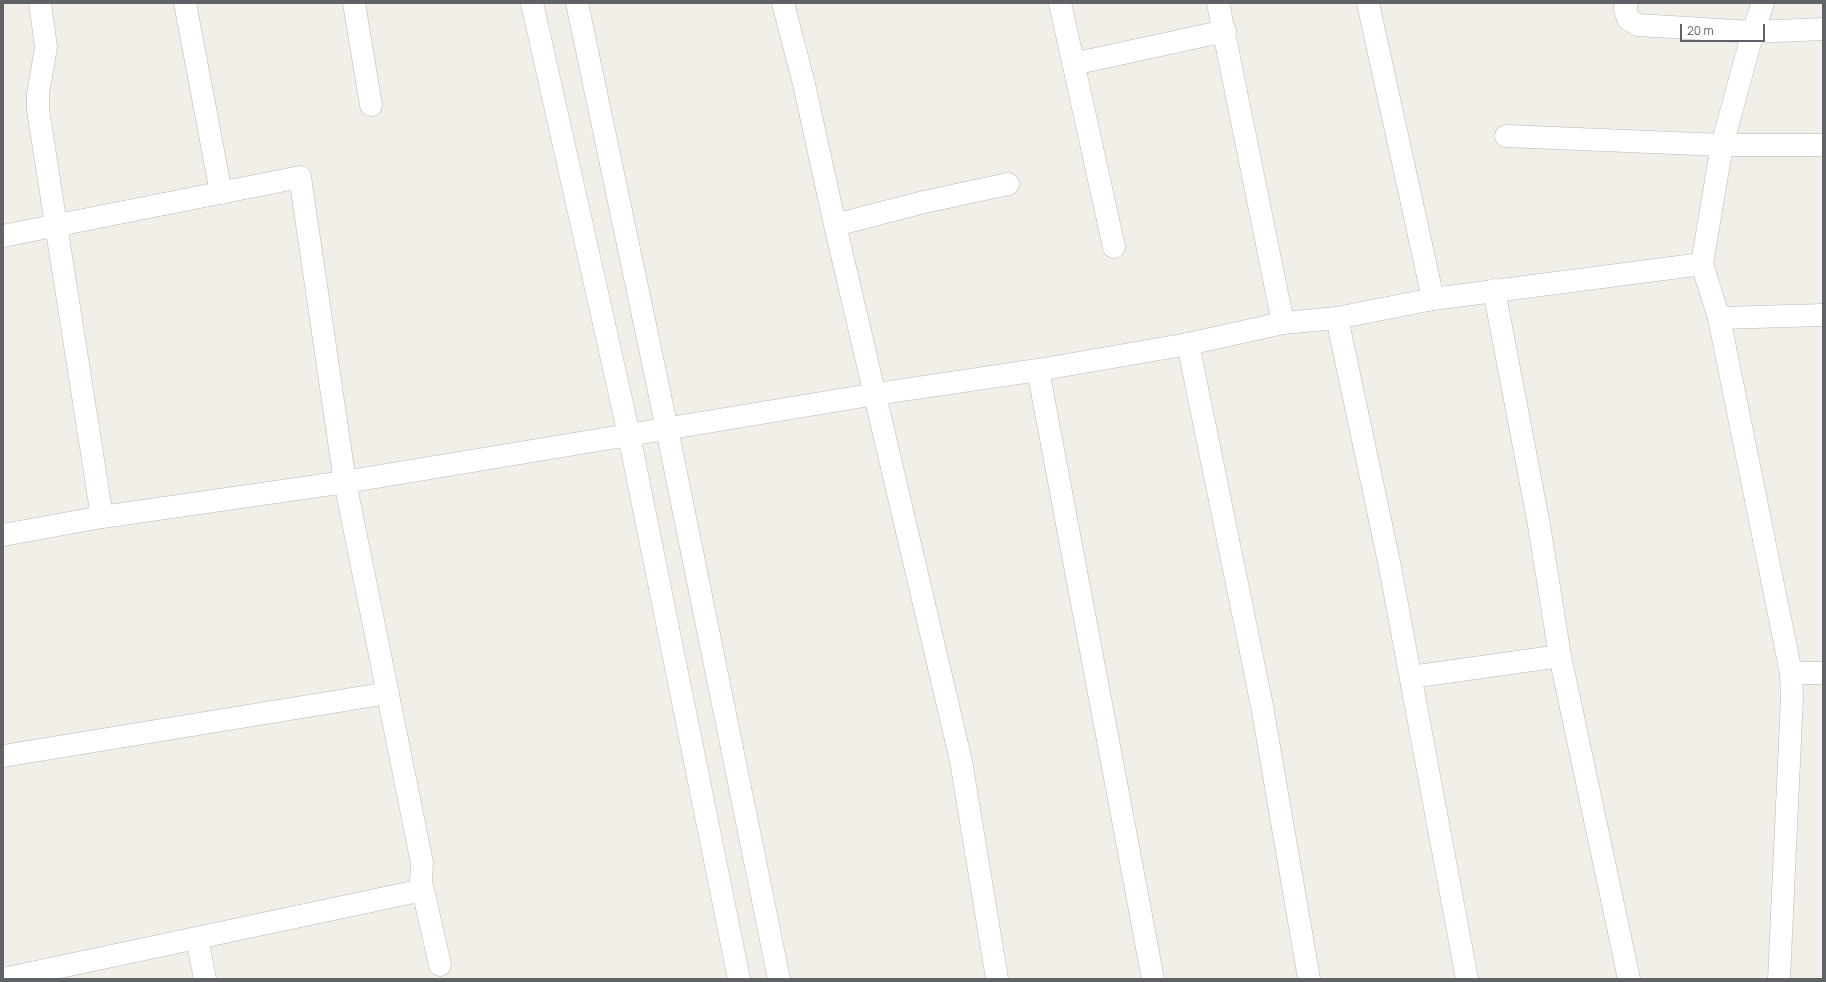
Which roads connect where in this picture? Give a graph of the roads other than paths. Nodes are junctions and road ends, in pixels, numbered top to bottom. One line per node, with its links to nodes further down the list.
1 (40, 3): 23 (street)
2 (185, 3): 21 (street)
3 (354, 3): 16 (street)
4 (532, 3): 37 (street)
5 (577, 3): 36 (street)
6 (783, 3): 22 (street)
7 (1060, 3): 15 (street)
8 (1218, 3): 13 (street)
9 (1368, 3): 28 (street)
10 (1627, 3): 14 (street)
11 (1763, 3): 14 (street)
12 (1823, 29): 14 (street)
13 (1225, 31): 15 (street); 32 (street)
14 (1753, 32): 18 (street)
15 (1073, 64): 25 (street)
16 (372, 105)
17 (1506, 136): 18 (street)
18 (1722, 145): 19 (street); 26 (street)
19 (1823, 145)
20 (1008, 184): 22 (street)
21 (221, 193): 23 (street); 38 (street)
22 (835, 225): 35 (street)
23 (57, 226): 24 (street); 39 (street)
24 (3, 236)
25 (1114, 247)
26 (1702, 264): 27 (street); 31 (street)
27 (1494, 290): 28 (street); 41 (street)
28 (1433, 298): 30 (street)
29 (1823, 315): 31 (street)
30 (1337, 318): 32 (street); 44 (street)
31 (1720, 318): 42 (street)
32 (1283, 323): 33 (street)
33 (1188, 344): 34 (street); 56 (street)
34 (1038, 370): 35 (street); 55 (street)
35 (876, 394): 36 (street); 54 (street)
36 (667, 429): 37 (street); 53 (street)
37 (629, 435): 38 (street); 52 (street)
38 (345, 482): 39 (street); 45 (street)
39 (102, 517): 40 (street)
40 (3, 535)
41 (1560, 656): 44 (street); 58 (street)
42 (1792, 673): 43 (street); 59 (street)
43 (1823, 673)
44 (1411, 677): 57 (street)
45 (388, 693): 46 (street); 47 (street)
46 (3, 756)
47 (423, 890): 48 (street); 49 (street)
48 (198, 939): 50 (street); 51 (street)
49 (440, 965)
50 (3, 979)
51 (205, 979)
52 (739, 979)
53 (779, 979)
54 (998, 979)
55 (1153, 979)
56 (1309, 979)
57 (1467, 979)
58 (1629, 979)
59 (1780, 979)

